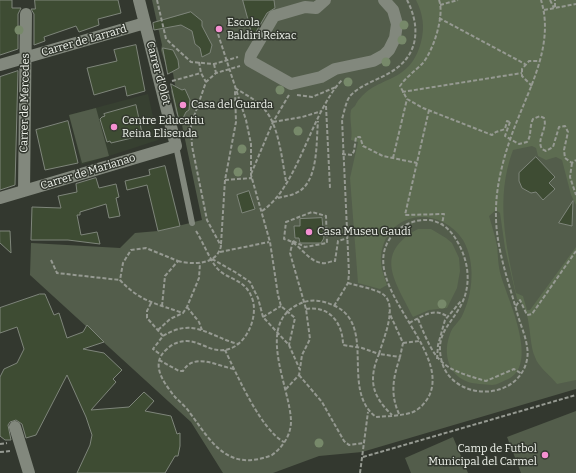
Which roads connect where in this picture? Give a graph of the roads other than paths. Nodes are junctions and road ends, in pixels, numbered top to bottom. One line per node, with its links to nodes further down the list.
1 (139, 0): 5 (street, Carrer d'Olot)
2 (325, 0): 3 (street)
3 (384, 0)
4 (26, 14): 6 (street, Carrer de Mercedes)
5 (145, 23): 6 (street, Carrer de Larrard); 8 (street, Carrer d'Olot)
6 (26, 57): 7 (street, Carrer de Larrard); 9 (street, Carrer de Mercedes)
7 (0, 65)
8 (176, 146): 9 (street, Carrer de Marianao); 11 (lane)
9 (24, 191): 10 (street, Carrer de Marianao)
10 (0, 198)
11 (192, 223)
12 (15, 427): 13 (street)
13 (29, 473)

